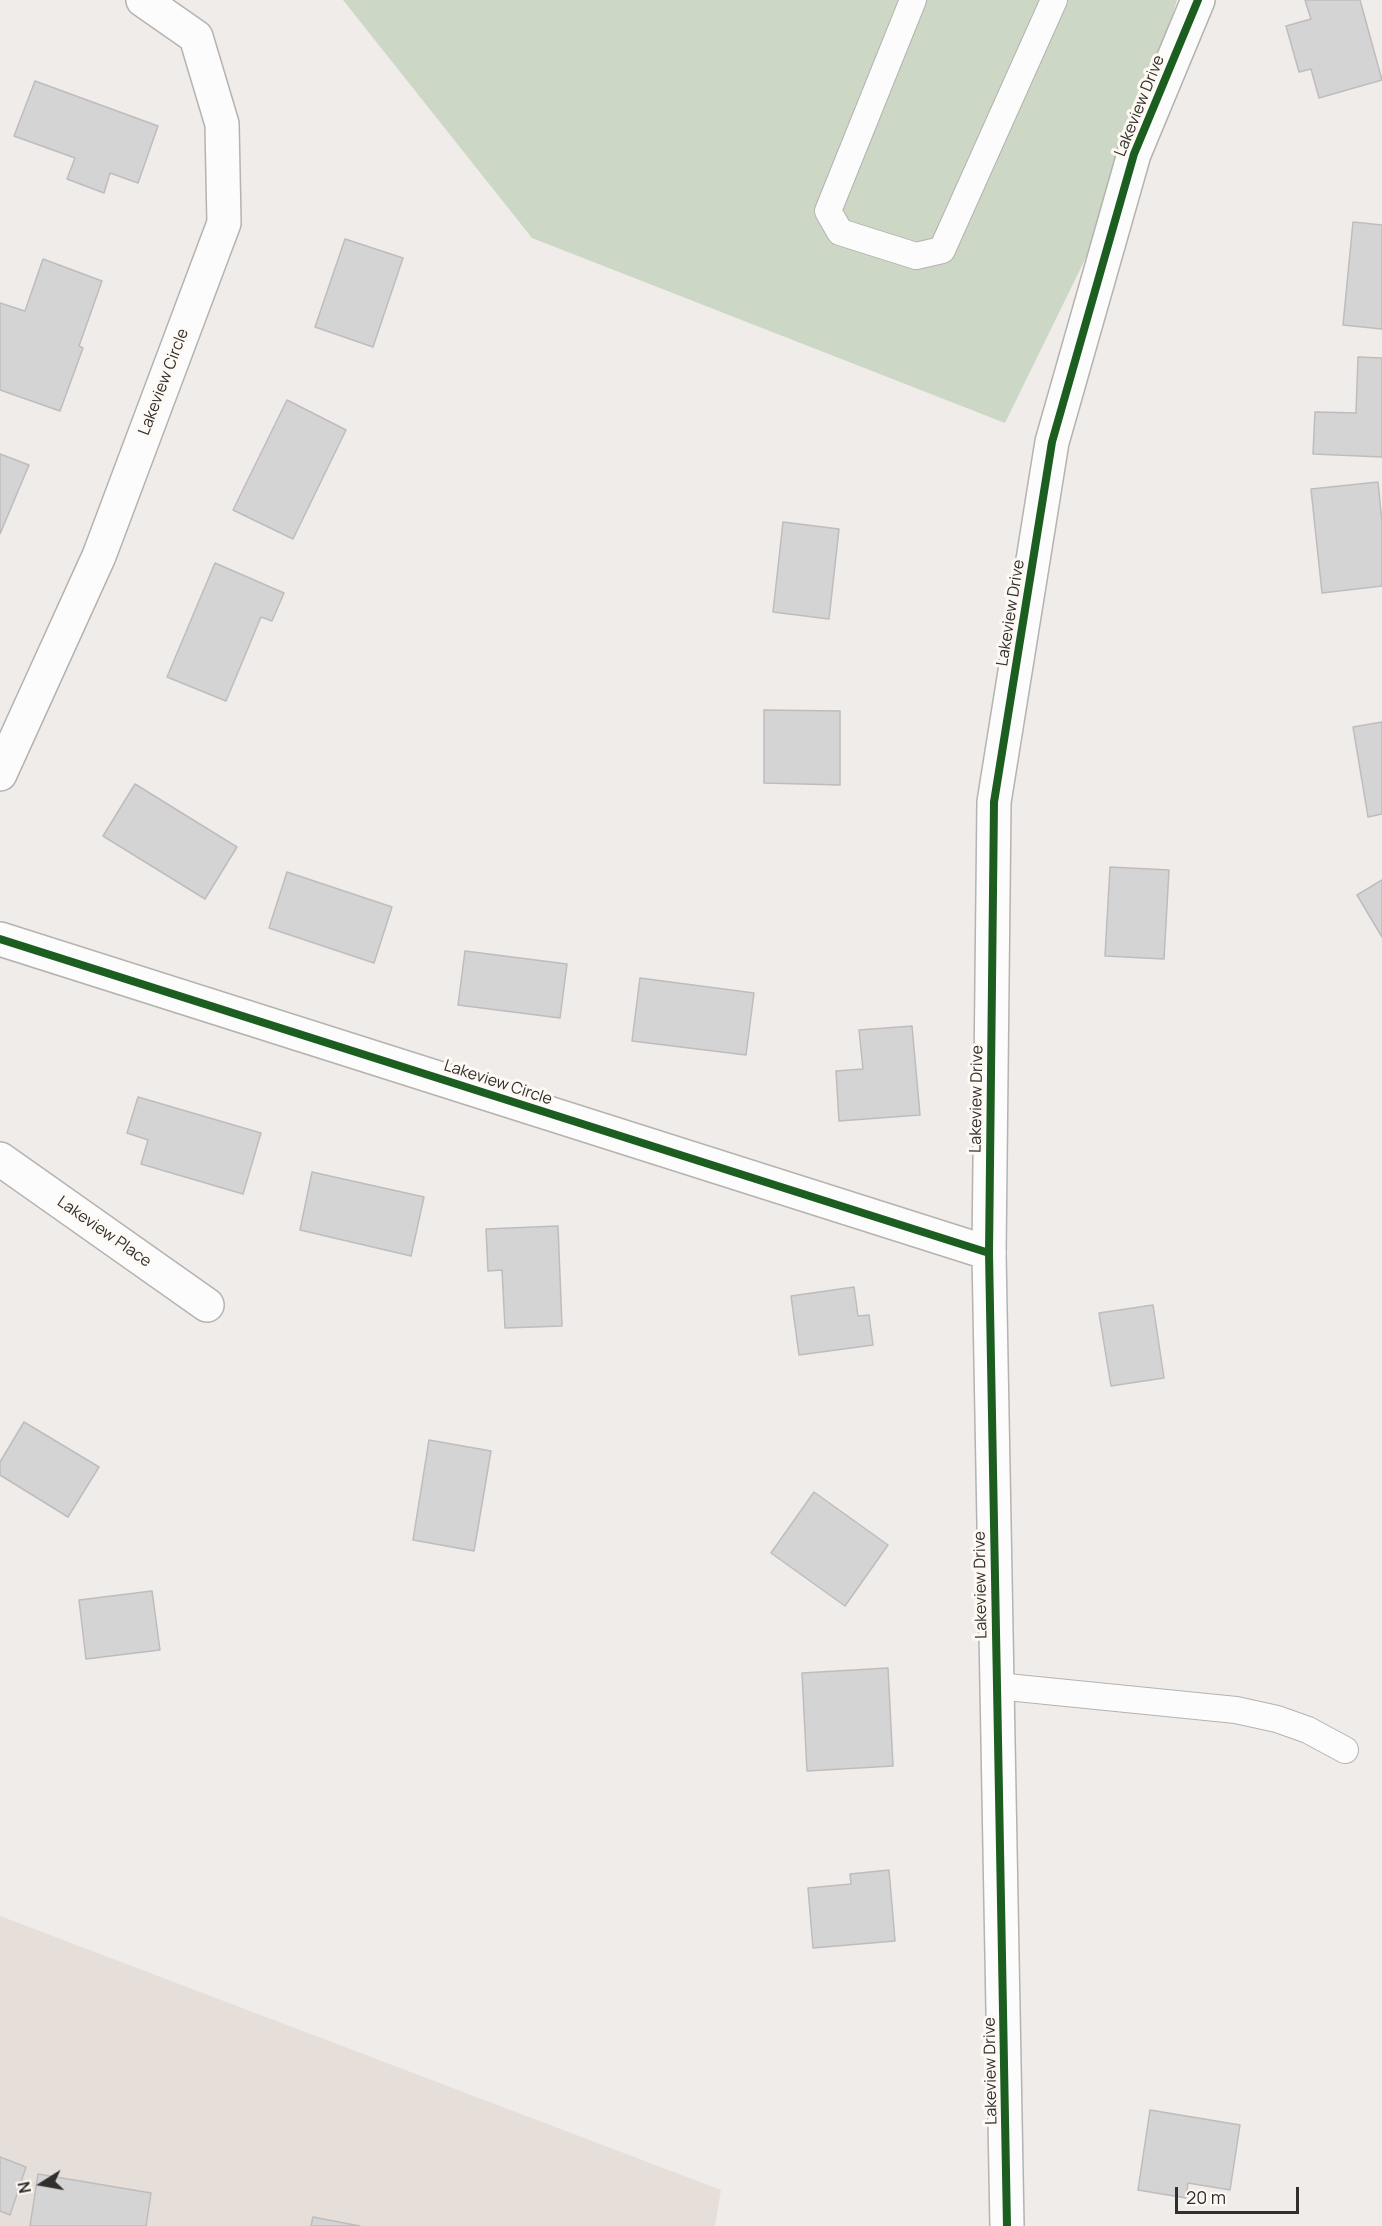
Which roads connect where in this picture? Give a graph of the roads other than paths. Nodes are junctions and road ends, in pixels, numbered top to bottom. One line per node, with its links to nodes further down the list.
1 (143, 0): 5 (street, Lakeview Circle)
2 (913, 0): 3 (lane)
3 (1054, 0)
4 (1198, 0): 8 (street, Lakeview Drive)
5 (0, 774)
6 (0, 939): 8 (street, Lakeview Circle)
7 (0, 1159): 9 (street, Lakeview Place)
8 (988, 1253): 10 (street, Lakeview Drive)
9 (207, 1305)
10 (997, 1686): 11 (lane); 12 (street, Lakeview Drive)
11 (1345, 1750)
12 (1008, 2226)

